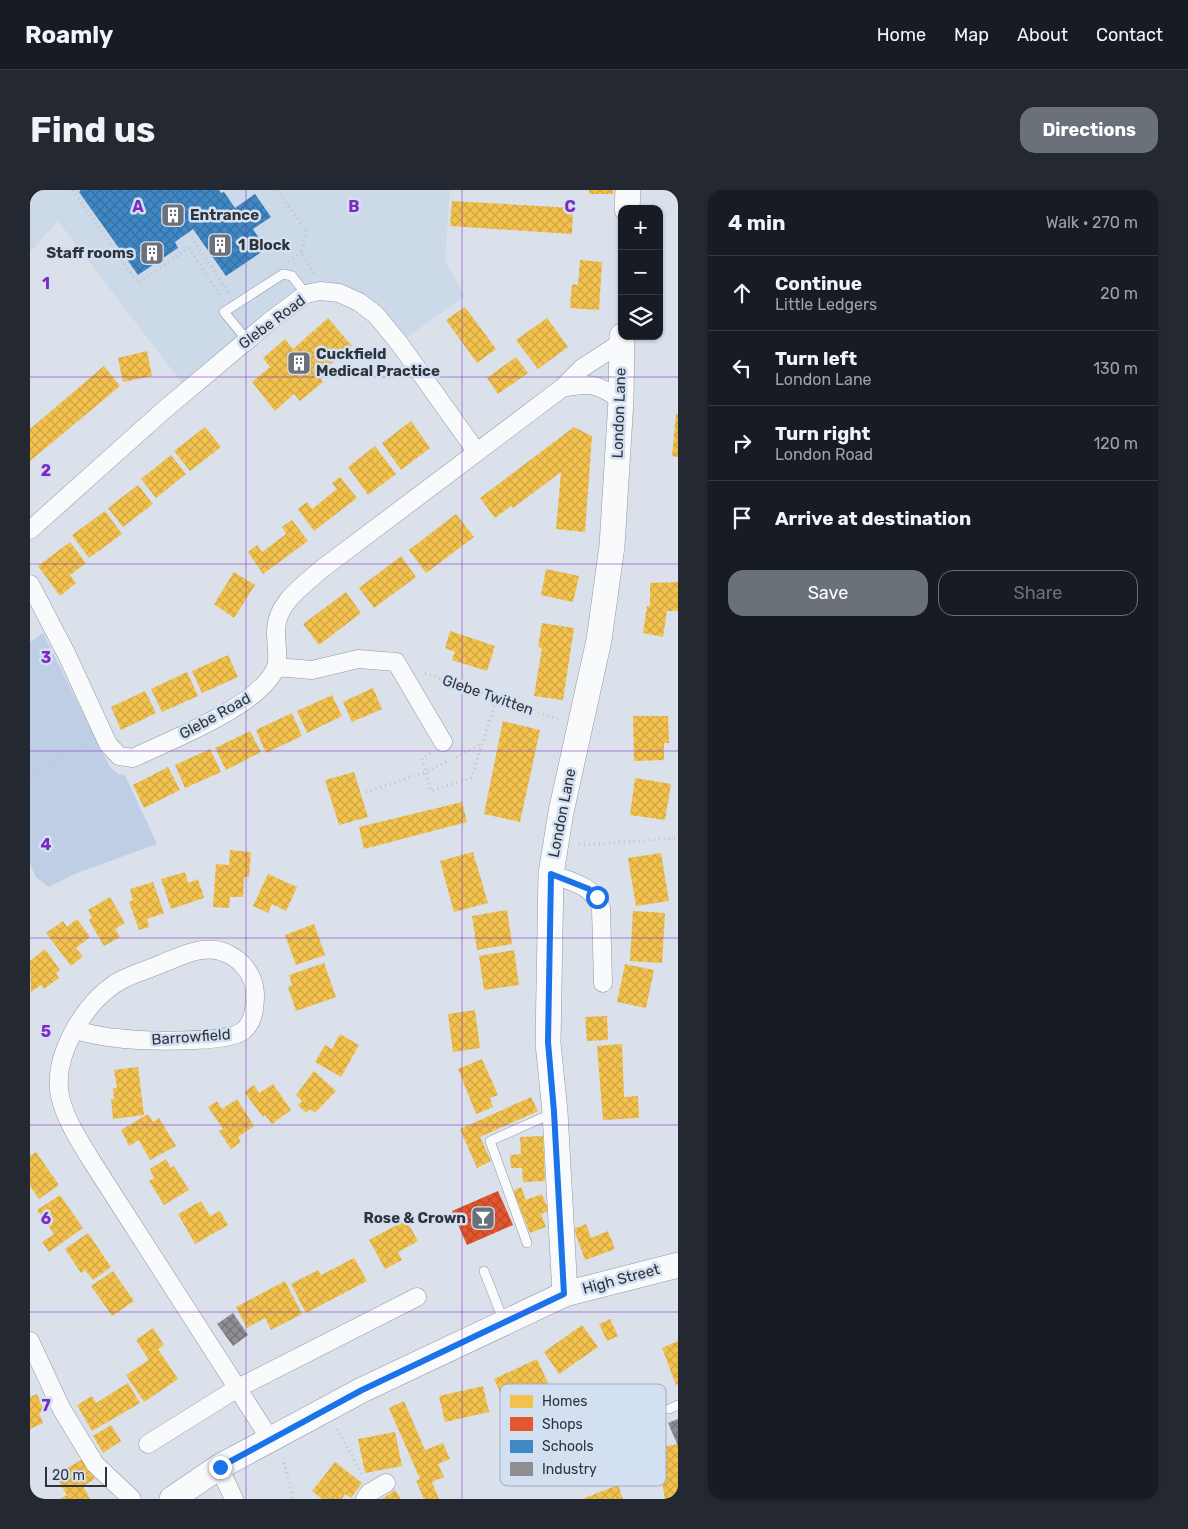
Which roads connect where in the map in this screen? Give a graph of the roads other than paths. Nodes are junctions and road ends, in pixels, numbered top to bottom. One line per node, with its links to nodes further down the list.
1 (628, 190): 2 (main road)
2 (627, 205)
3 (306, 294): 4 (street, Glebe Road); 4 (lane); 9 (street, Glebe Road)
4 (247, 340): 10 (street, Glebe Road)
5 (621, 340): 7 (street)
6 (622, 340): 8 (main road, London Lane)
7 (562, 388): 8 (street); 9 (street)
8 (621, 400): 14 (main road, London Lane)
9 (476, 451): 12 (street)
10 (30, 530)
11 (30, 584): 12 (street, Glebe Road)
12 (276, 667): 13 (street)
13 (443, 742)
14 (551, 874): 15 (street); 17 (main road, London Lane)
15 (602, 983)
16 (75, 1030): 16 (street, Barrowfield); 25 (street, Barrowfield)
17 (554, 1112): 18 (lane); 21 (main road, London Lane)
18 (527, 1243)
19 (678, 1265): 21 (main road, High Street)
20 (484, 1271): 23 (lane)
21 (564, 1294): 23 (main road, High Street)
22 (417, 1297): 25 (street)
23 (504, 1322): 26 (main road, High Street)
24 (30, 1341): 29 (street)
25 (236, 1389): 26 (street, Barrowfield); 27 (street)
26 (270, 1439): 28 (main road, High Street)
27 (148, 1444)
28 (220, 1467): 30 (main road, High Street); 31 (street)
29 (132, 1499)
30 (172, 1499)
31 (234, 1499)

